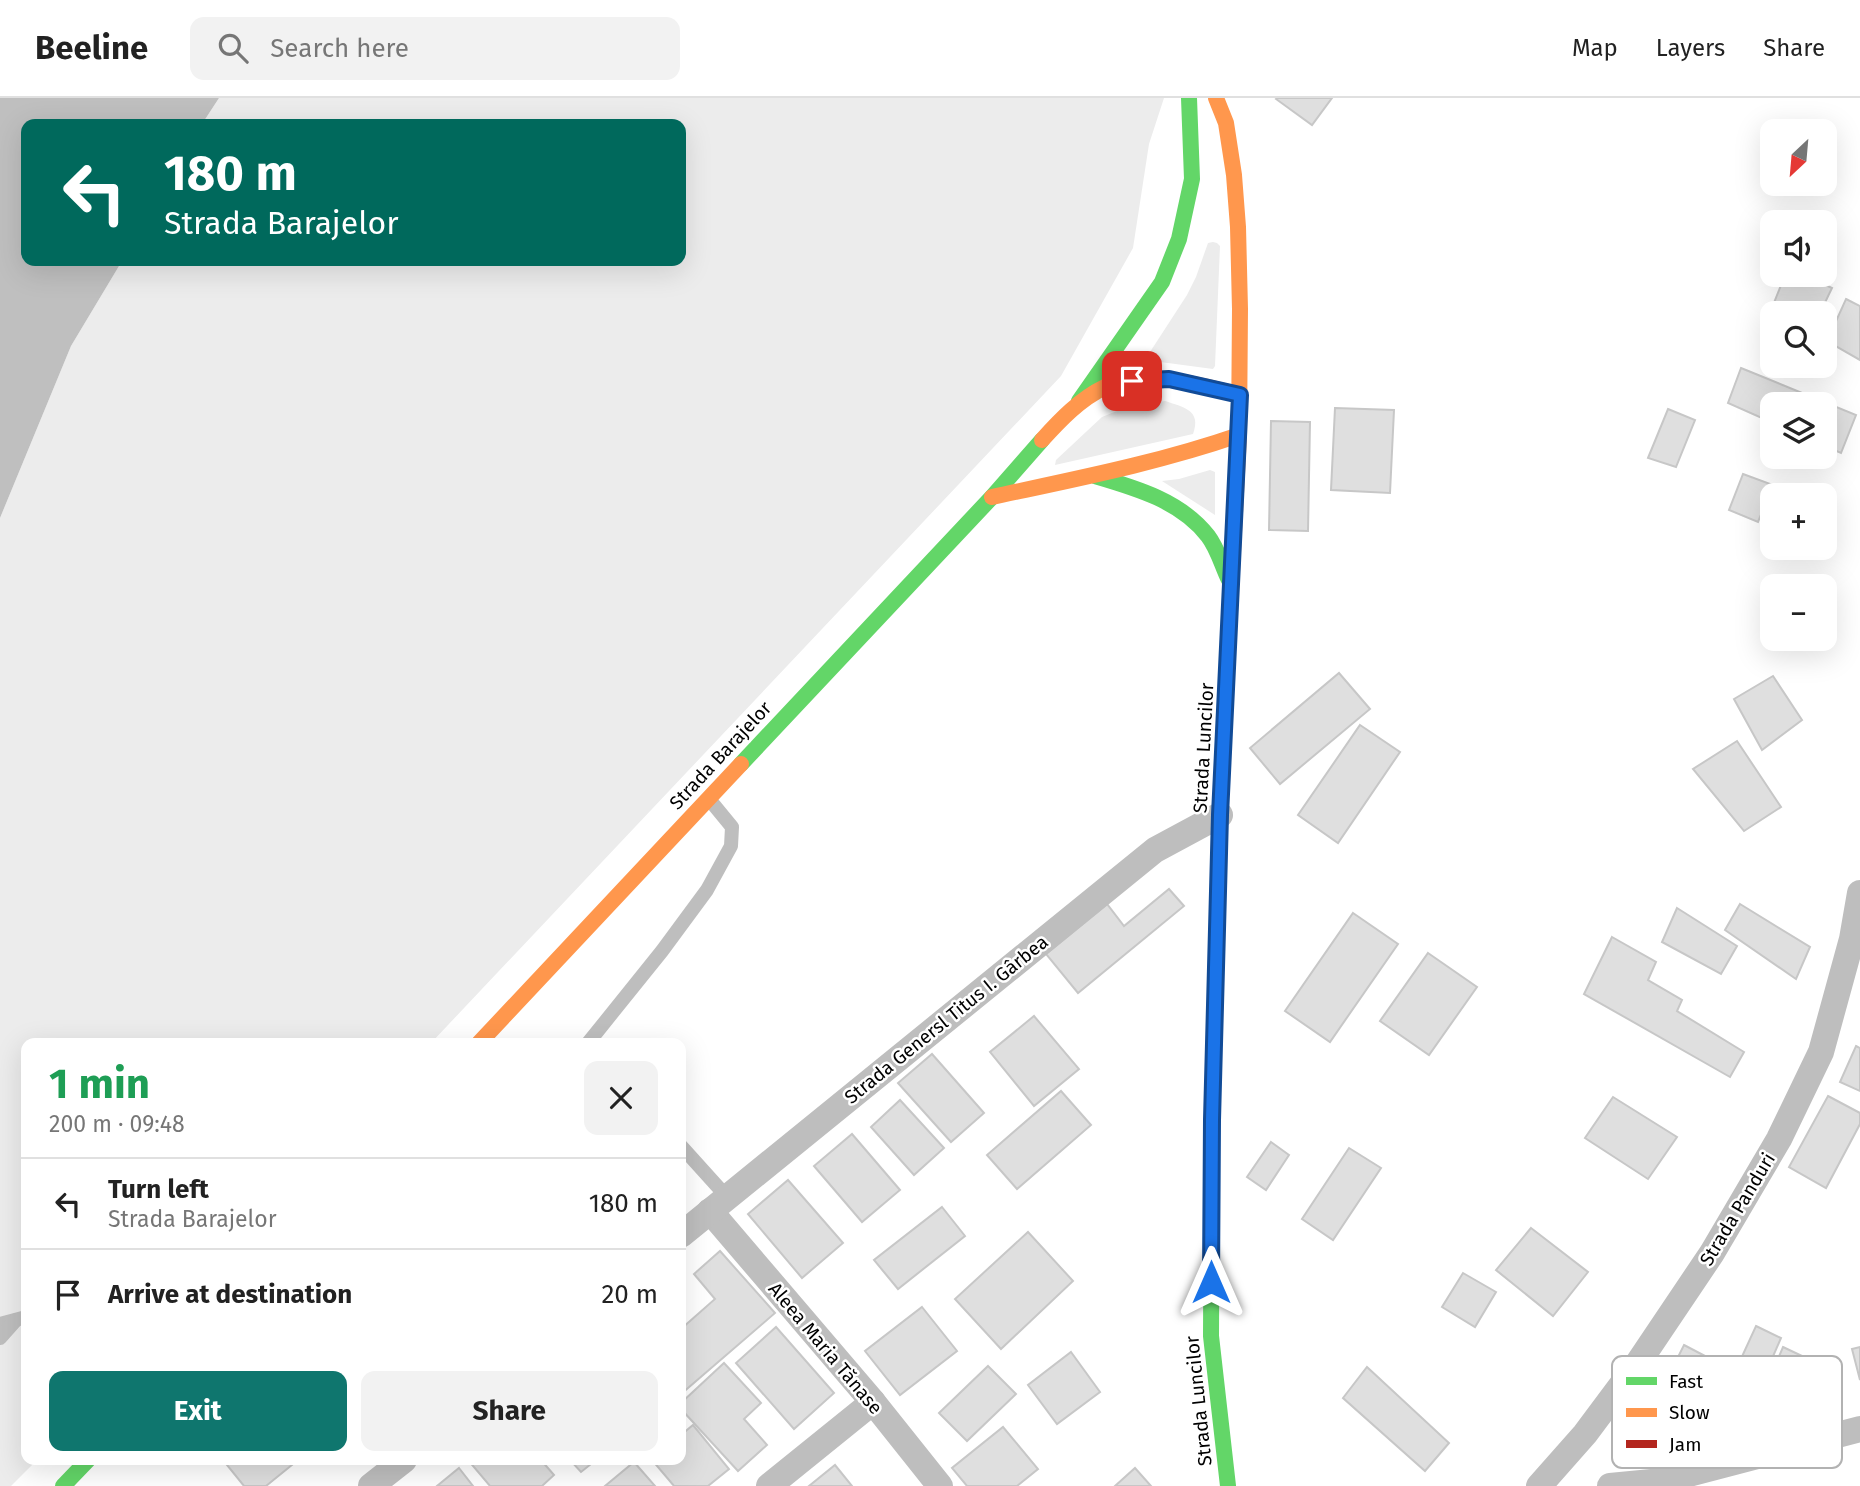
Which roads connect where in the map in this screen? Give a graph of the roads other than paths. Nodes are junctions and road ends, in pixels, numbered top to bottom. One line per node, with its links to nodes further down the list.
1 (1189, 98): 6 (main road)
2 (1216, 98): 4 (main road, Strada Luncilor)
3 (1241, 98): 4 (street)
4 (1226, 123): 5 (main road, Strada Luncilor)
5 (1240, 395): 6 (main road, Strada Barajelor); 7 (main road, Strada Luncilor)
6 (1075, 408): 9 (main road, Strada Barajelor)
7 (1239, 435): 8 (main road); 10 (main road, Strada Luncilor)
8 (1095, 475): 9 (main road); 10 (main road)
9 (992, 497): 11 (main road, Strada Barajelor)
10 (1232, 587): 12 (main road, Strada Luncilor)
11 (708, 798): 14 (main road, Strada Barajelor); 15 (lane)
12 (1220, 815): 17 (street, Strada Genersl Titus I. Gârbea); 35 (main road, Strada Luncilor)
13 (1860, 893): 23 (street, Strada Panduri)
14 (484, 1038)
15 (592, 1038)
16 (686, 1154): 17 (lane)
17 (718, 1204): 18 (street, Strada Genersl Titus I. Gârbea); 25 (street, Aleea Maria Tănase)
18 (686, 1231)
19 (21, 1318): 21 (lane)
20 (21, 1319): 22 (lane)
21 (0, 1324)
22 (0, 1338)
23 (1643, 1356)
24 (1612, 1398): 36 (street, Strada Panduri)
25 (873, 1402): 33 (street); 34 (street, Aleea Maria Tănase)
26 (1860, 1429): 27 (street)
27 (1842, 1434)
28 (83, 1465): 31 (main road)
29 (398, 1465): 32 (street)
30 (1712, 1468): 37 (street)
31 (63, 1486)
32 (371, 1486)
33 (769, 1486)
34 (940, 1486)
35 (1228, 1486)
36 (1539, 1486)
37 (1610, 1486)

